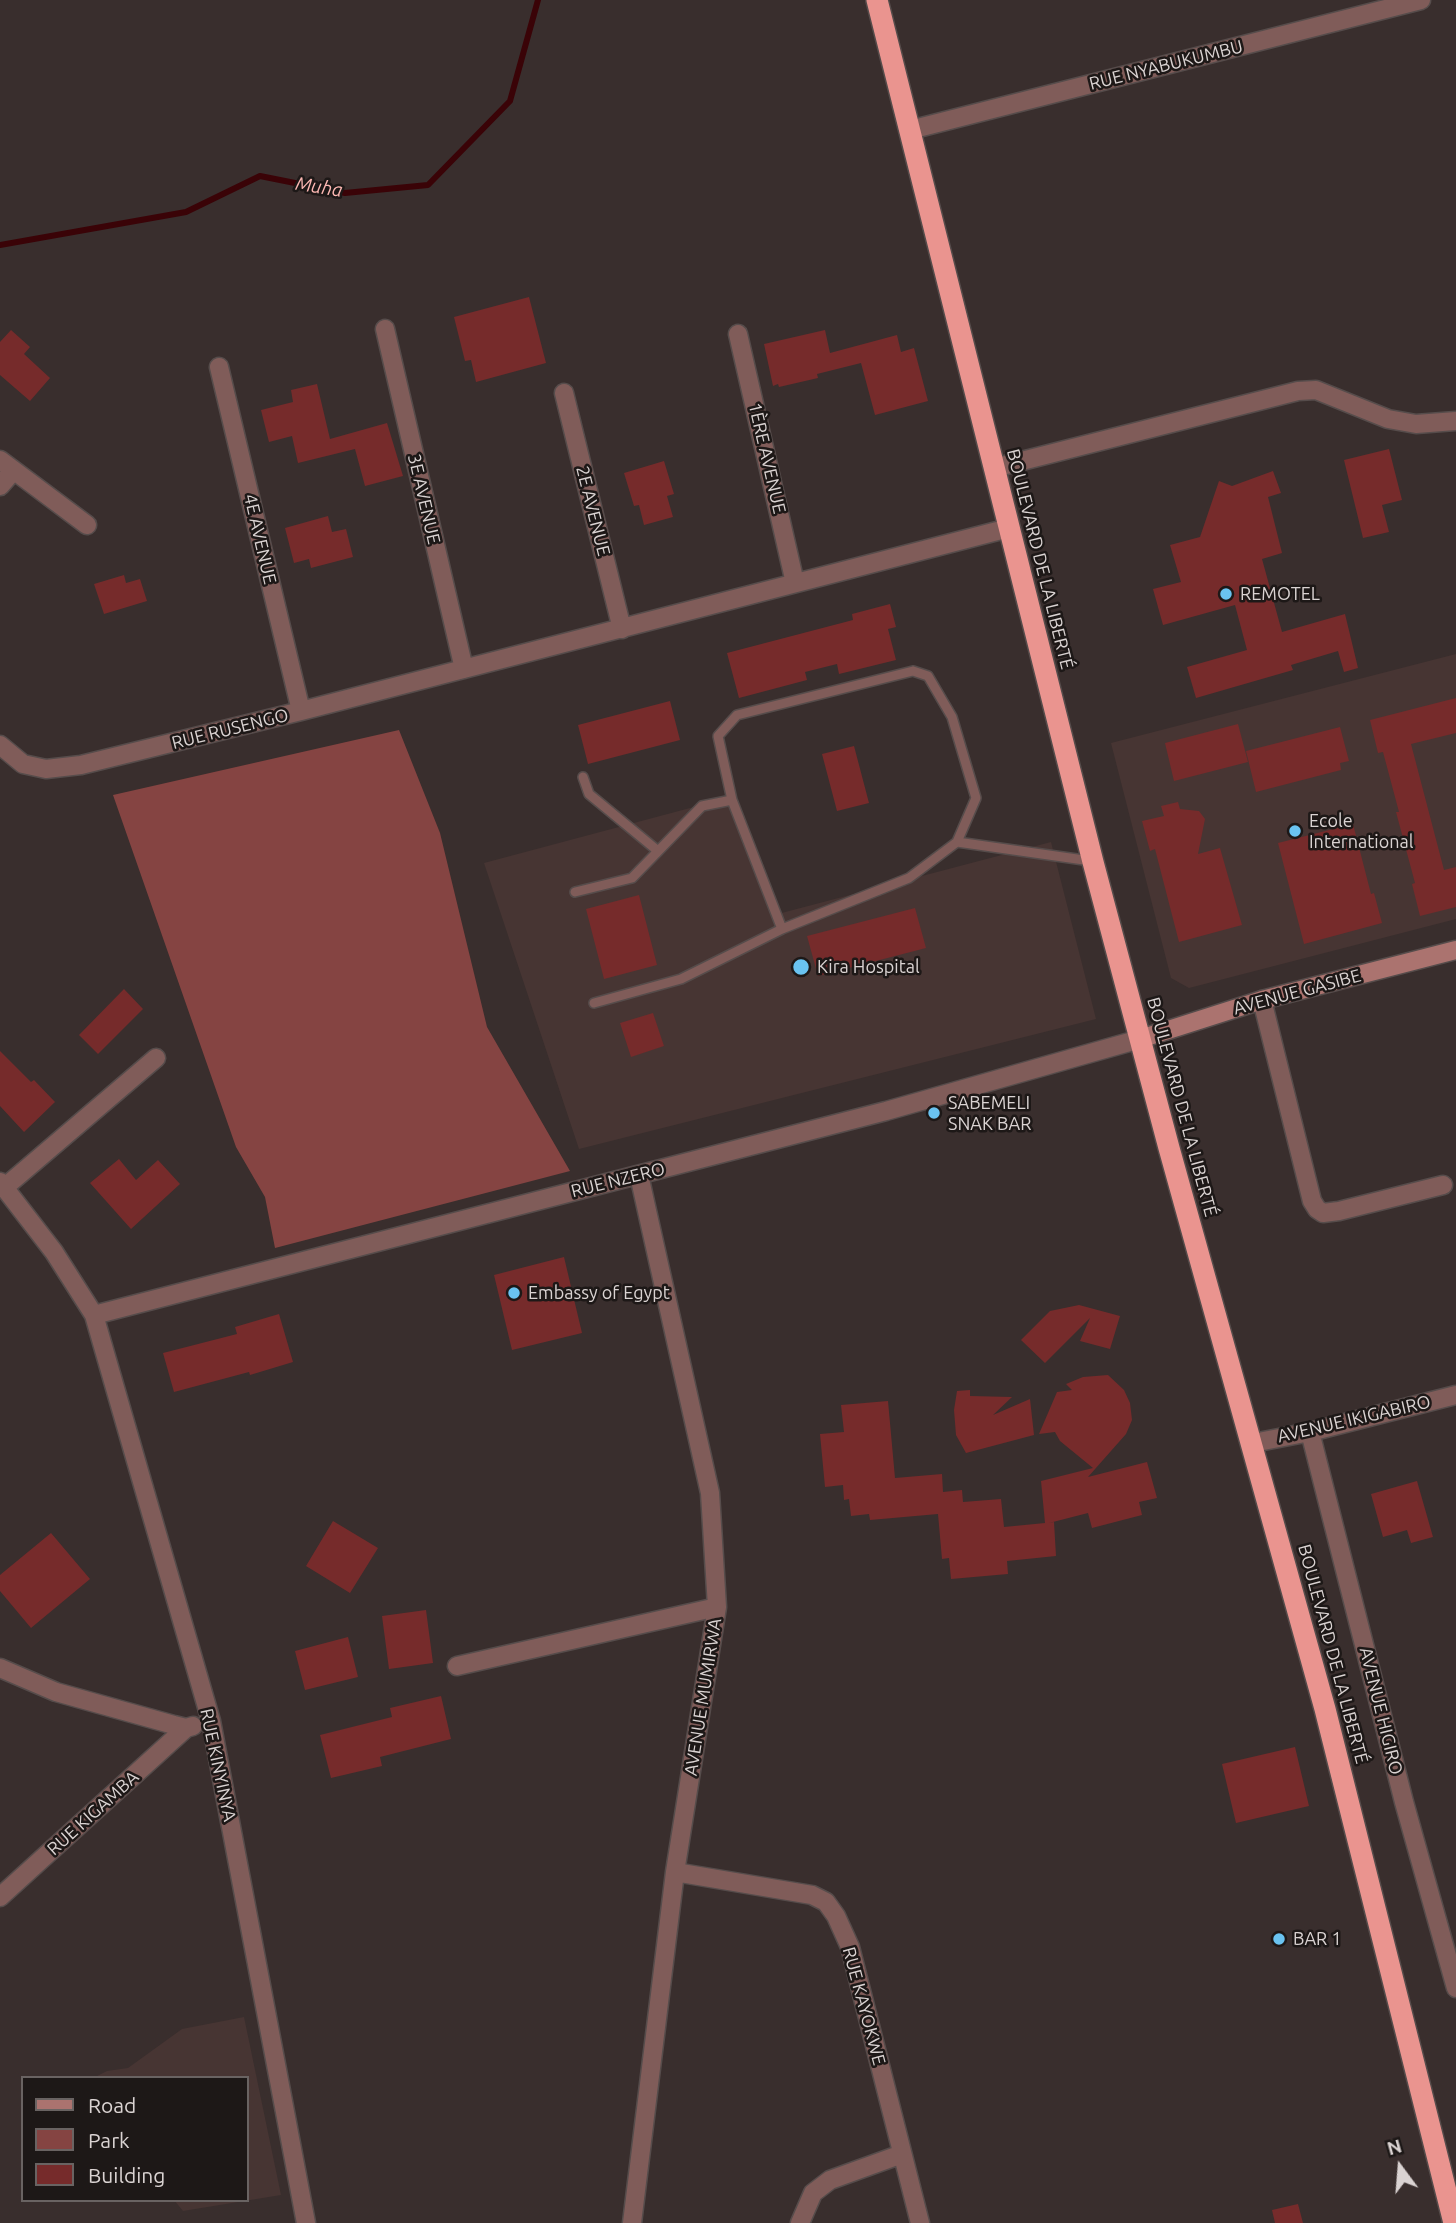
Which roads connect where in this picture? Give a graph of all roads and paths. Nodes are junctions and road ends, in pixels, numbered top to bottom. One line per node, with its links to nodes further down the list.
1 (877, 0): 3 (highway, BOULEVARD DE LA LIBERTÉ)
2 (1421, 0): 3 (street, RUE NYABUKUMBU)
3 (910, 130): 10 (highway, BOULEVARD DE LA LIBERTÉ)
4 (385, 329): 16 (street, 3E AVENUE)
5 (738, 334): 14 (street, 1ÈRE AVENUE)
6 (219, 367): 17 (street, 4E AVENUE)
7 (565, 393): 15 (street, 2E AVENUE)
8 (1456, 421): 10 (street)
9 (7, 466): 11 (street); 12 (street)
10 (994, 468): 13 (highway, BOULEVARD DE LA LIBERTÉ)
11 (0, 486)
12 (87, 525)
13 (1009, 528): 14 (street, RUE RUSENGO); 23 (highway, BOULEVARD DE LA LIBERTÉ)
14 (795, 583): 15 (street, RUE RUSENGO)
15 (622, 629): 16 (street, RUE RUSENGO)
16 (464, 669): 17 (street, RUE RUSENGO)
17 (301, 711): 18 (street, RUE RUSENGO)
18 (0, 745)
19 (583, 777): 22 (lane)
20 (732, 800): 21 (lane); 22 (lane); 25 (lane)
21 (957, 842): 23 (lane); 25 (lane)
22 (658, 851): 24 (lane)
23 (1093, 862): 29 (highway, BOULEVARD DE LA LIBERTÉ)
24 (575, 892)
25 (782, 929): 28 (lane)
26 (1456, 950): 27 (street, AVENUE GASIBE)
27 (1262, 1000): 29 (street, AVENUE GASIBE); 33 (street)
28 (594, 1003)
29 (1140, 1039): 31 (street, RUE NZERO); 37 (highway, BOULEVARD DE LA LIBERTÉ)
30 (156, 1058): 32 (street)
31 (639, 1175): 34 (street, RUE NZERO); 38 (street, AVENUE MUMIRWA)
32 (3, 1184): 34 (street, RUE KINYINYA)
33 (1443, 1185)
34 (94, 1315): 41 (street, RUE KINYINYA)
35 (1456, 1395): 36 (street, AVENUE IKIGABIRO)
36 (1310, 1432): 37 (street, AVENUE IKIGABIRO); 45 (street, AVENUE HIGIRO)
37 (1253, 1443): 51 (highway, BOULEVARD DE LA LIBERTÉ)
38 (716, 1607): 39 (street); 43 (street, AVENUE MUMIRWA)
39 (457, 1666)
40 (0, 1668): 42 (street)
41 (211, 1721): 42 (street); 47 (street, RUE KINYINYA)
42 (186, 1728): 44 (street, RUE KIGAMBA)
43 (675, 1872): 46 (street, RUE KAYOKWE); 48 (street, AVENUE MUMIRWA)
44 (0, 1897)
45 (1456, 1988)
46 (902, 2154): 49 (street); 50 (street, RUE KAYOKWE)
47 (306, 2223)
48 (632, 2223)
49 (800, 2223)
50 (920, 2223)
51 (1454, 2223)

